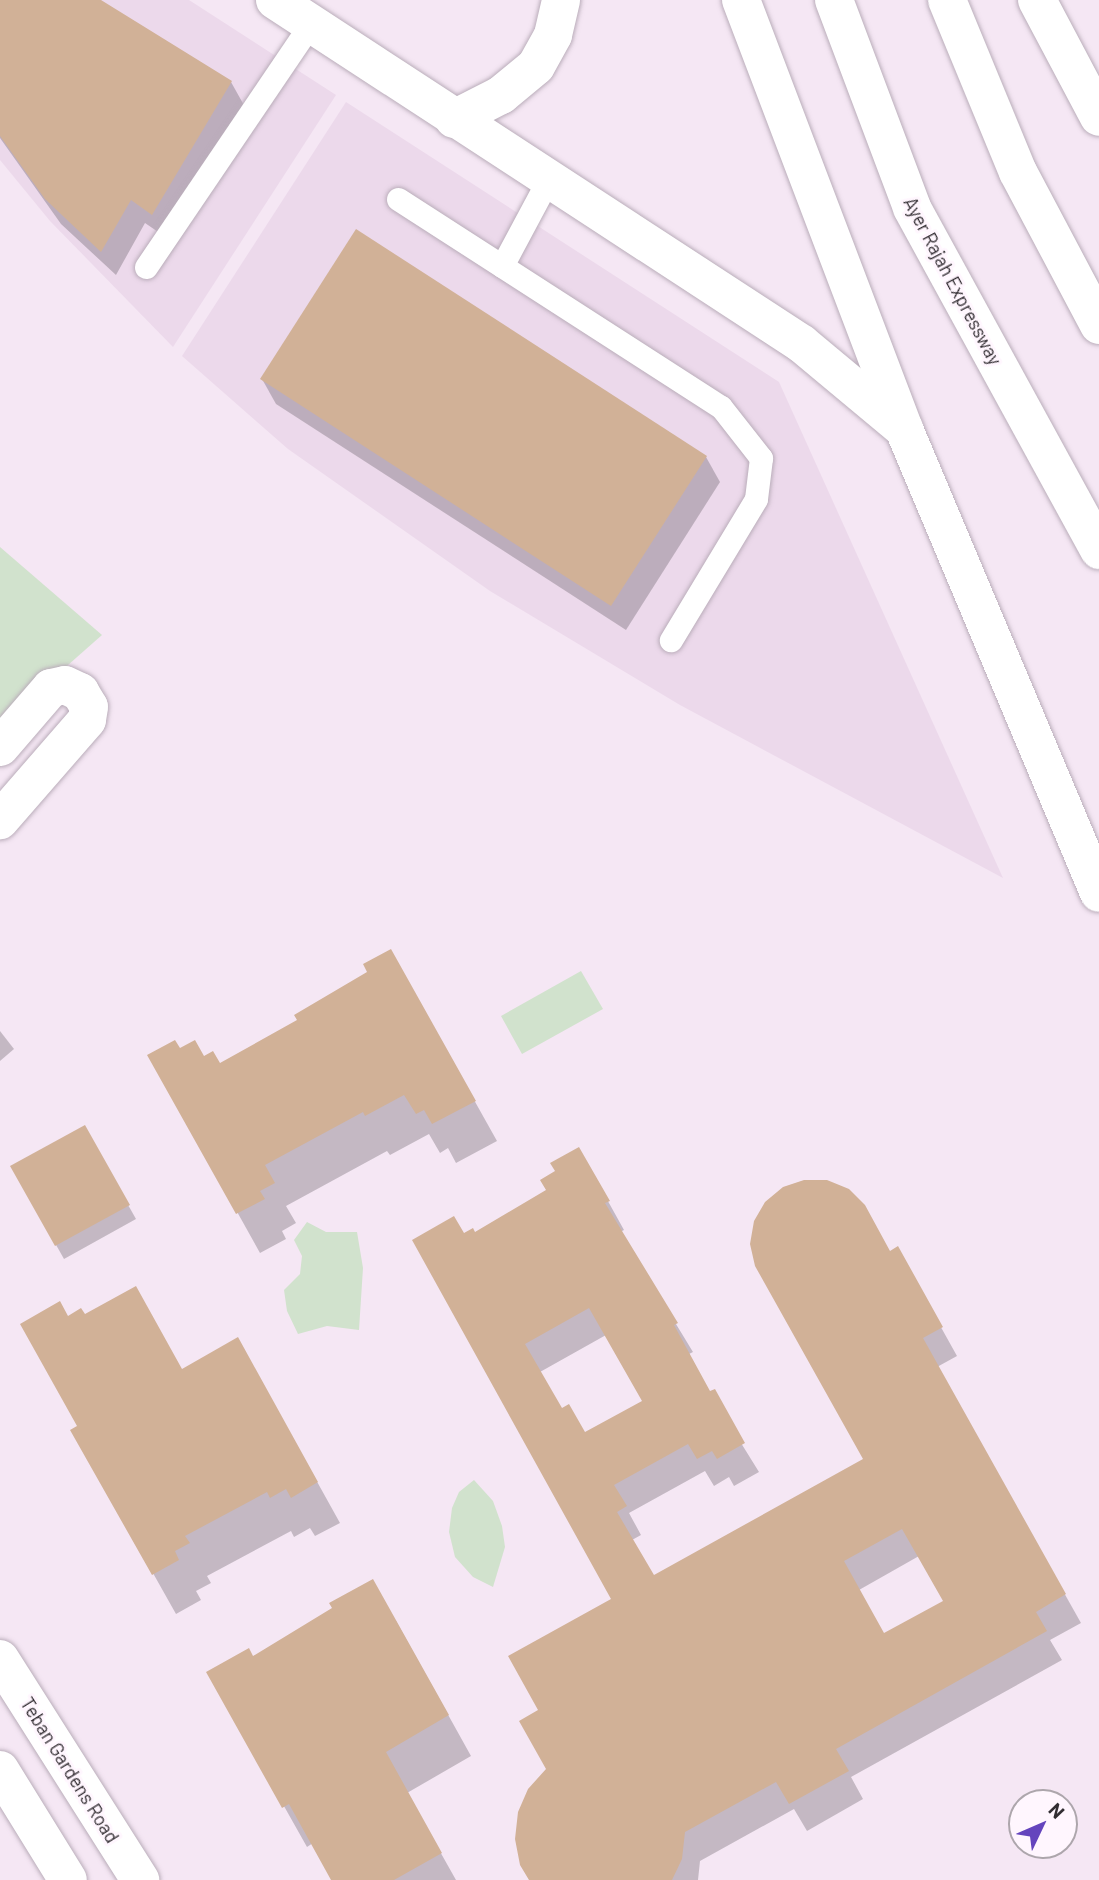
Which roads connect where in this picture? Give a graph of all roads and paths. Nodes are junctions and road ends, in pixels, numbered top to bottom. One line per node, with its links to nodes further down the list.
1 (275, 0): 7 (main road)
2 (561, 0): 9 (main road)
3 (741, 0): 15 (main road)
4 (834, 0): 16 (main road, Ayer Rajah Expressway)
5 (947, 0): 14 (main road)
6 (1037, 0): 8 (main road)
7 (310, 25): 9 (main road); 13 (lane)
8 (1099, 117)
9 (454, 119): 10 (main road)
10 (548, 180): 12 (lane); 15 (main road)
11 (398, 199): 12 (lane)
12 (502, 266): 17 (lane)
13 (146, 267)
14 (1099, 325)
15 (904, 429): 20 (main road)
16 (1099, 550)
17 (671, 640)
18 (0, 747): 19 (main road)
19 (0, 820)
20 (1099, 893)
21 (0, 1659): 24 (main road, Teban Gardens Road)
22 (0, 1770): 23 (main road)
23 (68, 1880)
24 (140, 1880)

